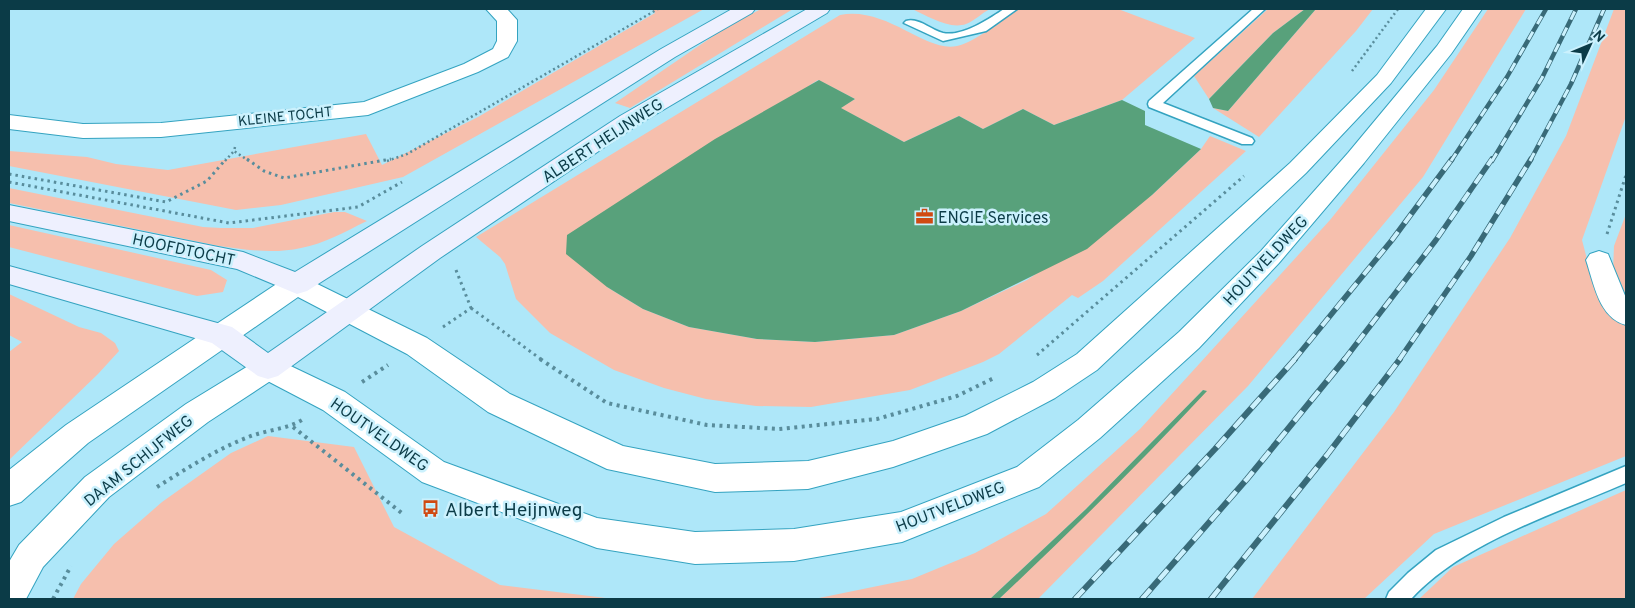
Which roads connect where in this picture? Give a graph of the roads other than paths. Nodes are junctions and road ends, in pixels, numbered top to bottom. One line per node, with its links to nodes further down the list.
1 (496, 9): 9 (street, KLEINE TOCHT)
2 (745, 9): 14 (main road)
3 (820, 9): 15 (main road, ALBERT HEIJNWEG)
4 (1011, 9): 8 (lane)
5 (1259, 9): 10 (lane)
6 (1436, 9): 15 (street)
7 (1472, 9): 18 (street, HOUTVELDWEG)
8 (910, 23)
9 (9, 122)
10 (1247, 141)
11 (9, 213): 14 (main road, HOOFDTOCHT)
12 (1599, 260): 16 (street)
13 (9, 275): 17 (main road)
14 (297, 284): 15 (street, HOOFDTOCHT); 17 (street)
15 (351, 310): 18 (main road, ALBERT HEIJNWEG)
16 (1626, 315)
17 (222, 336): 18 (main road); 20 (street)
18 (268, 368): 21 (street, DAAM SCHIJFWEG)
19 (1626, 474): 22 (lane)
20 (9, 492)
21 (9, 596)
22 (1397, 599)

